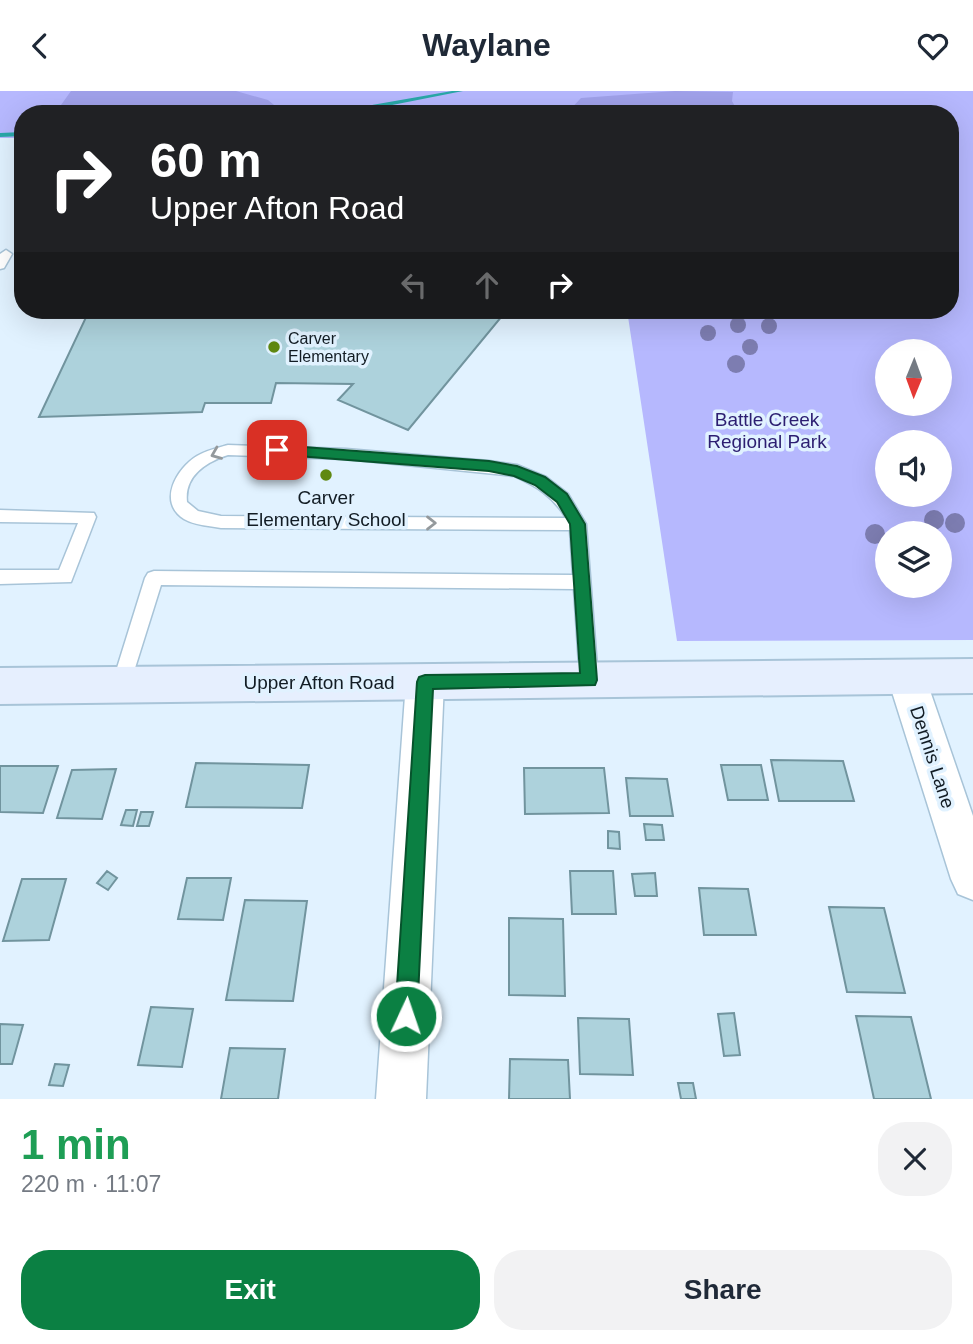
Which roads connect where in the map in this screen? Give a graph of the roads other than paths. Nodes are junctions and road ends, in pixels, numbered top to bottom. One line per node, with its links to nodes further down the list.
1 (0, 516): 3 (lane)
2 (578, 524): 2 (lane, one-way to 2); 4 (lane)
3 (0, 577)
4 (582, 582): 7 (lane); 9 (lane)
5 (973, 675): 6 (street, Upper Afton Road)
6 (906, 676): 7 (street, Upper Afton Road); 11 (street, Dennis Lane)
7 (589, 680): 8 (street, Upper Afton Road)
8 (425, 682): 9 (street, Upper Afton Road); 12 (street)
9 (121, 684): 10 (street, Upper Afton Road)
10 (0, 686)
11 (973, 879)
12 (401, 1099)

